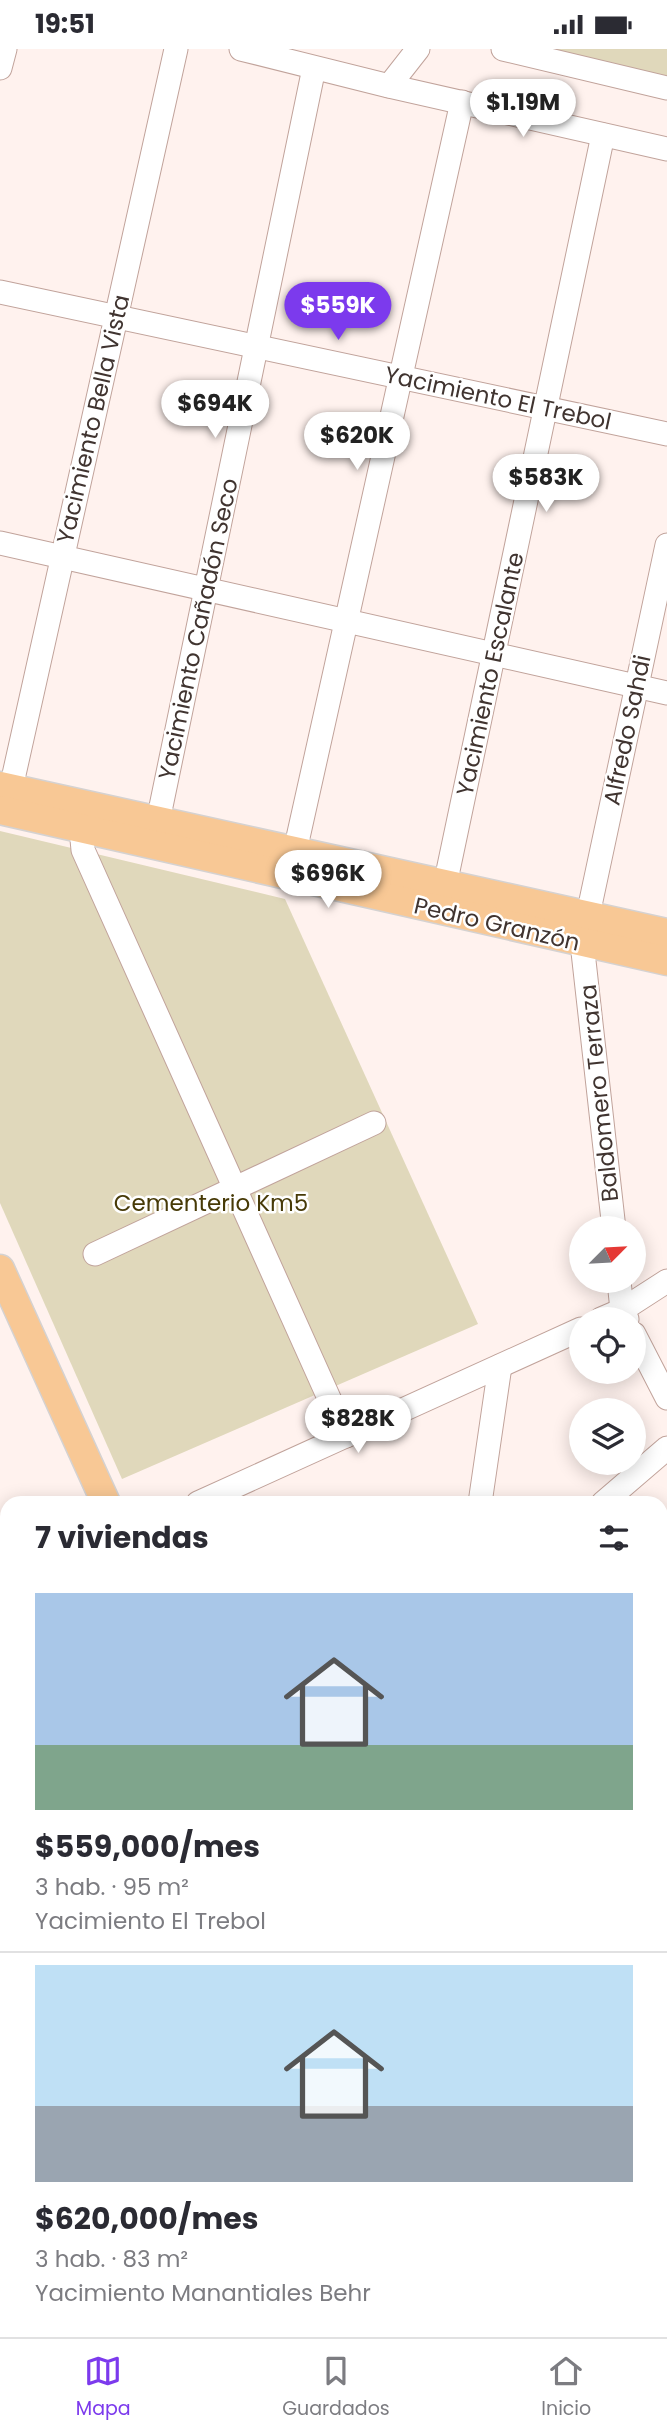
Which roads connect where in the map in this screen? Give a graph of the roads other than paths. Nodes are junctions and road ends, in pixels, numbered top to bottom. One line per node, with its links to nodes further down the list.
1 (5, 49): 6 (street)
2 (176, 49): 14 (street, Yacimiento Bella Vista)
3 (241, 49): 7 (street)
4 (418, 49): 8 (street)
5 (503, 49): 9 (street)
6 (0, 68)
7 (314, 68): 8 (street); 15 (street, Yacimiento Cañadón Seco)
8 (389, 86): 10 (street)
9 (667, 87)
10 (462, 102): 11 (street); 16 (street)
11 (603, 135): 12 (street); 17 (street, Yacimiento Escalante)
12 (667, 149)
13 (0, 292): 14 (street, Yacimiento El Trebol)
14 (116, 316): 15 (street, Yacimiento El Trebol); 21 (street, Yacimiento Bella Vista)
15 (257, 347): 16 (street, Yacimiento El Trebol); 22 (street, Yacimiento Cañadón Seco)
16 (401, 377): 17 (street, Yacimiento El Trebol); 23 (street)
17 (546, 408): 18 (street, Yacimiento El Trebol); 24 (street, Yacimiento Escalante)
18 (667, 434)
19 (0, 543): 21 (street)
20 (667, 545): 25 (street, Alfredo Sahdi)
21 (62, 557): 22 (street); 27 (street, Yacimiento Bella Vista)
22 (206, 590): 23 (street); 29 (street, Yacimiento Cañadón Seco)
23 (346, 621): 24 (street); 30 (street)
24 (494, 655): 25 (street); 31 (street, Yacimiento Escalante)
25 (636, 686): 26 (street); 33 (street, Alfredo Sahdi)
26 (667, 693)
27 (4, 795): 28 (main road, Pedro Granzón)
28 (84, 817): 29 (main road, Pedro Granzón); 32 (main road, Pedro Granzón); 37 (street)
29 (158, 821): 30 (main road, Pedro Granzón)
30 (295, 851): 32 (main road, Pedro Granzón)
31 (445, 885): 32 (main road, Pedro Granzón); 33 (main road, Pedro Granzón)
32 (390, 886): 33 (main road, Pedro Granzón)
33 (584, 930): 34 (main road, Pedro Granzón); 35 (main road, Pedro Granzón); 38 (street, Baldomero Terraza)
34 (667, 933)
35 (667, 961)
36 (374, 1123): 37 (street)
37 (235, 1189): 39 (street); 47 (street)
38 (613, 1216)
39 (95, 1254)
40 (0, 1269): 49 (main road)
41 (667, 1280): 42 (street)
42 (634, 1307)
43 (569, 1334): 45 (street)
44 (646, 1357): 46 (street)
45 (500, 1366): 47 (street); 51 (street)
46 (667, 1398)
47 (346, 1436): 50 (street)
48 (667, 1448): 52 (street)
49 (103, 1496)
50 (213, 1496)
51 (481, 1496)
52 (611, 1496)

